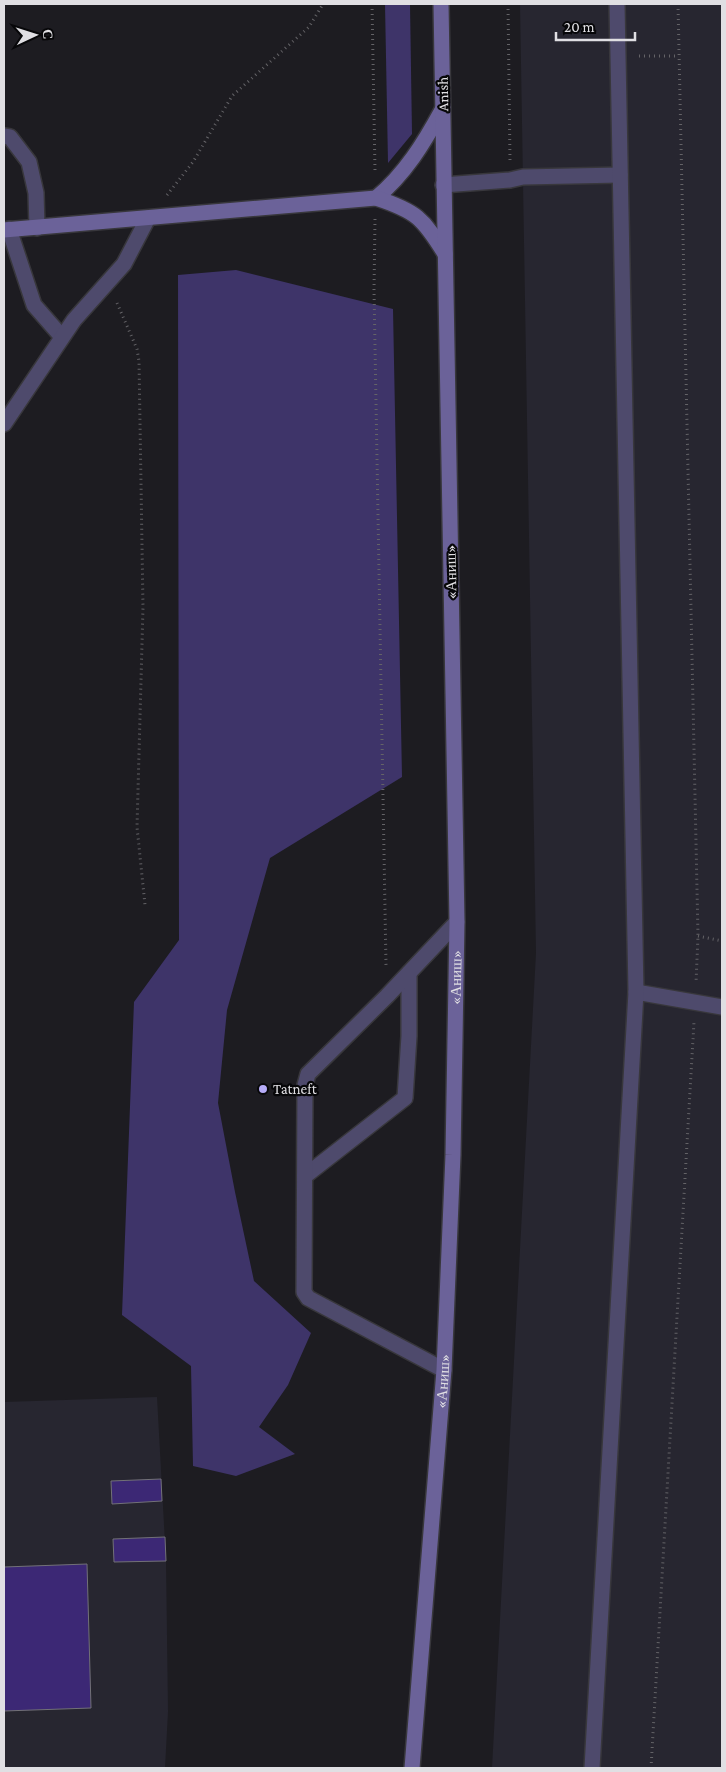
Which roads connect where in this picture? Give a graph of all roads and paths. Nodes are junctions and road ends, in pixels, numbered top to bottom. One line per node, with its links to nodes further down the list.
1 (323, 4): 13 (path)
2 (372, 4): 12 (path)
3 (441, 4): 7 (main road, Anish)
4 (508, 4): 10 (path)
5 (617, 4): 9 (street)
6 (678, 4): 22 (path)
7 (443, 108): 11 (main road, Anish); 12 (main road)
8 (6, 134): 14 (street)
9 (620, 175): 10 (street); 25 (street)
10 (510, 180): 11 (street)
11 (443, 185): 16 (main road, «Аниш»)
12 (376, 198): 13 (main road); 16 (main road); 26 (path)
13 (148, 218): 14 (main road); 17 (street)
14 (37, 228): 15 (main road)
15 (7, 230): 18 (street)
16 (446, 255): 21 (main road, «Аниш»)
17 (104, 287): 18 (street); 20 (path)
18 (62, 337): 19 (street)
19 (4, 424)
20 (145, 905)
21 (457, 922): 24 (street); 30 (main road, «Аниш»)
22 (698, 936): 23 (path); 27 (path)
23 (722, 941)
24 (409, 972): 26 (street); 29 (street)
25 (636, 992): 27 (street); 32 (street)
26 (387, 996): 29 (street)
27 (695, 1001): 28 (street); 33 (path)
28 (722, 1006)
29 (305, 1176): 30 (street)
30 (444, 1370): 31 (main road, «Аниш»)
31 (412, 1768)
32 (592, 1768)
33 (651, 1768)

